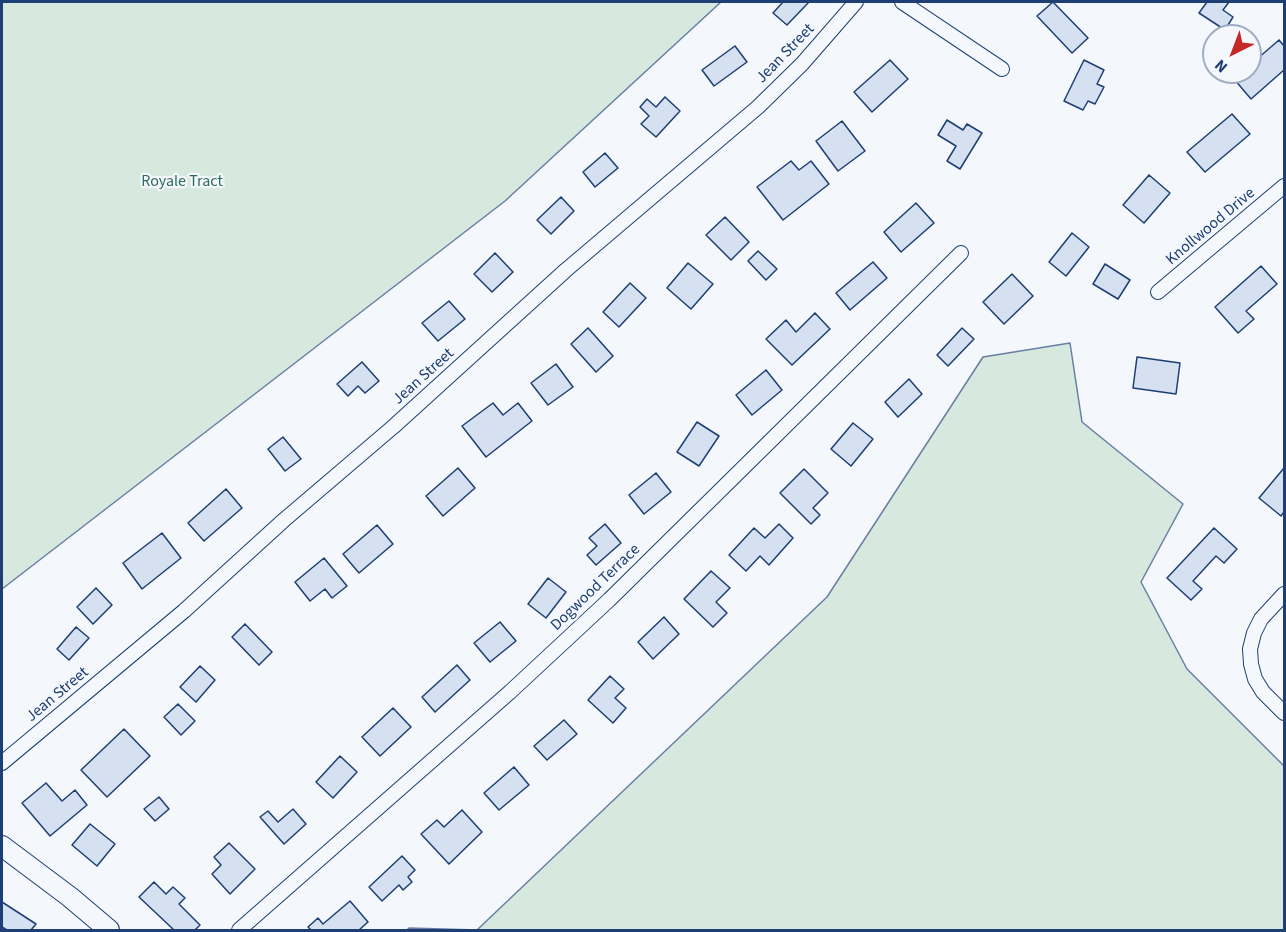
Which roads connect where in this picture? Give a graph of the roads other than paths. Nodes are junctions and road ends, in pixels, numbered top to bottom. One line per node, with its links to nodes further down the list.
1 (856, 2): 9 (street, Jean Street)
2 (902, 2): 3 (street)
3 (1002, 69)
4 (1284, 186): 6 (street, Knollwood Drive)
5 (961, 253): 12 (street, Dogwood Terrace)
6 (1158, 292)
7 (1284, 594): 8 (street)
8 (1284, 713)
9 (2, 763)
10 (2, 846): 11 (main road)
11 (109, 930)
12 (239, 930)

